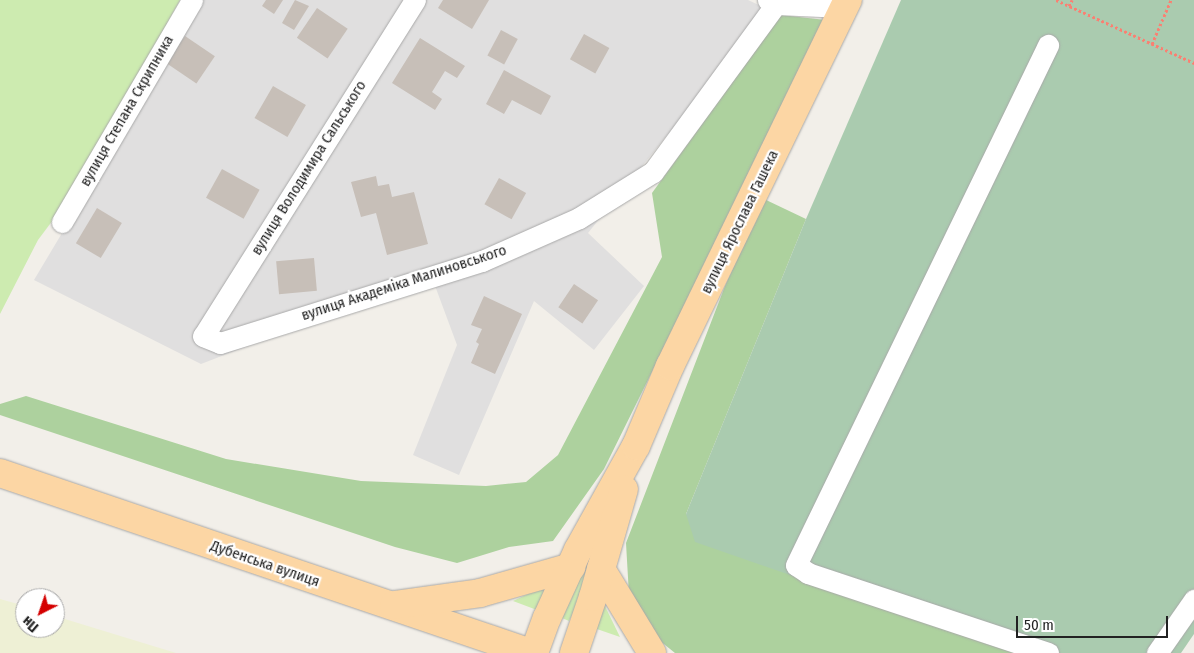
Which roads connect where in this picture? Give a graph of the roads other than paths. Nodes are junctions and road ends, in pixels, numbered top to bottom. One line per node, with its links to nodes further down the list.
1 (192, 0): 6 (street, вулиця Степана Скрипника)
2 (415, 0): 7 (street, вулиця Володимира Сальського)
3 (772, 2): 4 (street, вулиця Академіка Малиновського); 7 (street, вулиця Академіка Малиновського)
4 (846, 4): 8 (main road, вулиця Ярослава Гашека)
5 (1048, 45): 17 (street)
6 (62, 222)
7 (203, 336)
8 (636, 446): 10 (main road, вулиця Ярослава Гашека); 11 (main road, вулиця Ярослава Гашека)
9 (0, 473): 13 (main road, Дубенська вулиця)
10 (570, 567): 13 (main road); 14 (main road, вулиця Ярослава Гашека)
11 (601, 569): 15 (main road, вулиця Ярослава Гашека); 16 (main road)
12 (1194, 600): 18 (street)
13 (388, 606): 14 (main road, Дубенська вулиця)
14 (533, 653)
15 (574, 653)
16 (652, 653)
17 (1048, 653)
18 (1157, 653)

